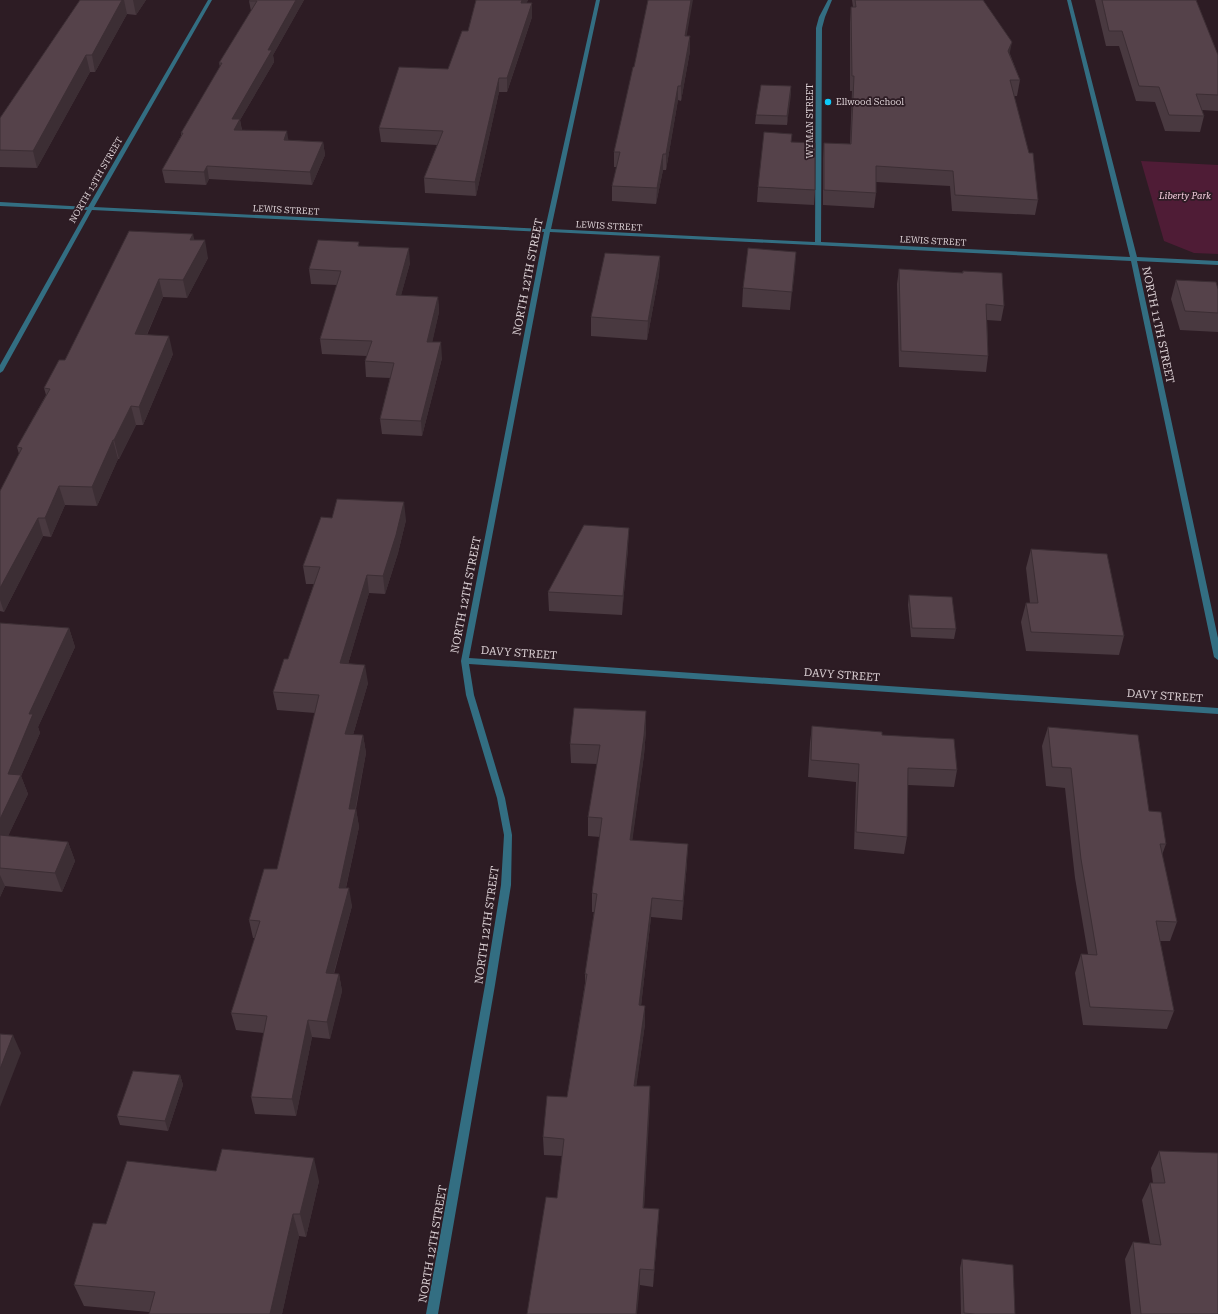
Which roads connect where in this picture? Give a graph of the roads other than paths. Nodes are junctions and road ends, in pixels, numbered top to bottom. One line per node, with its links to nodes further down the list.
1 (210, 0): 6 (street, NORTH 13TH STREET)
2 (598, 0): 7 (street, NORTH 12TH STREET)
3 (830, 0): 8 (street, WYMAN STREET)
4 (1069, 0): 9 (street, NORTH 11TH STREET)
5 (0, 204): 6 (street, LEWIS STREET)
6 (90, 209): 7 (street, LEWIS STREET); 11 (street, NORTH 13TH STREET)
7 (547, 232): 8 (street, LEWIS STREET); 13 (street, NORTH 12TH STREET)
8 (818, 244): 9 (street, LEWIS STREET)
9 (1134, 259): 10 (street, LEWIS STREET); 12 (street, NORTH 11TH STREET)
10 (1218, 263)
11 (0, 371)
12 (1218, 657)
13 (465, 661): 14 (street, DAVY STREET); 15 (street, NORTH 12TH STREET)
14 (1218, 711)
15 (432, 1314)

